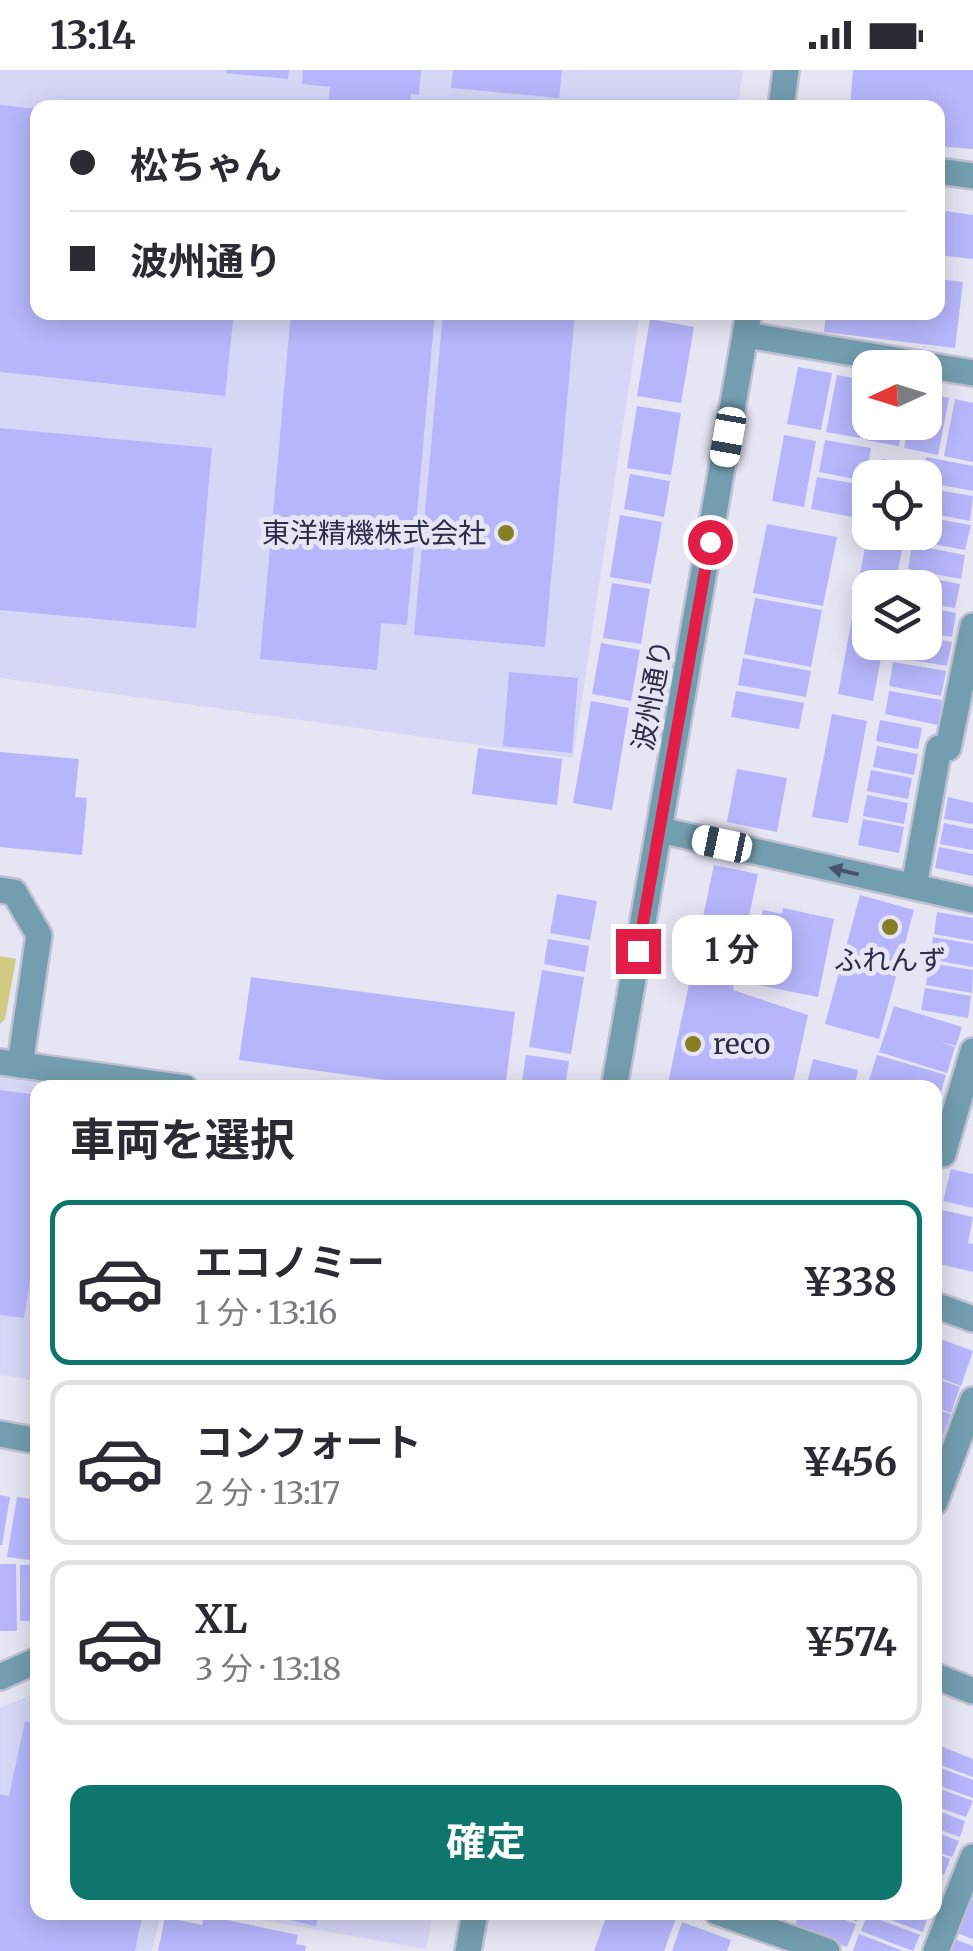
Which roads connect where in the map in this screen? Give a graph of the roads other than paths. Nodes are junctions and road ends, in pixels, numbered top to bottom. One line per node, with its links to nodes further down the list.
1 (786, 70): 2 (street)
2 (781, 100)
3 (945, 173): 4 (street)
4 (973, 176)
5 (748, 324): 6 (street); 8 (street, 波州通り)
6 (973, 374)
7 (973, 626): 9 (street)
8 (660, 830): 9 (street, one-way to 8); 15 (street, 波州通り)
9 (914, 886): 11 (street)
10 (0, 890): 13 (street)
11 (973, 900)
12 (973, 1051): 16 (street)
13 (10, 1064): 14 (street)
14 (127, 1080)
15 (615, 1080)
16 (943, 1154)
17 (942, 1308): 18 (street)
18 (973, 1319)
19 (973, 1400): 22 (street)
20 (0, 1434): 21 (street)
21 (30, 1440)
22 (942, 1483)
23 (30, 1664): 24 (street)
24 (0, 1678)
25 (942, 1679): 26 (street)
26 (973, 1691)
27 (973, 1857): 32 (street)
28 (473, 1920): 30 (street)
29 (773, 1923): 31 (street)
30 (468, 1951)
31 (826, 1951)
32 (936, 1951)

